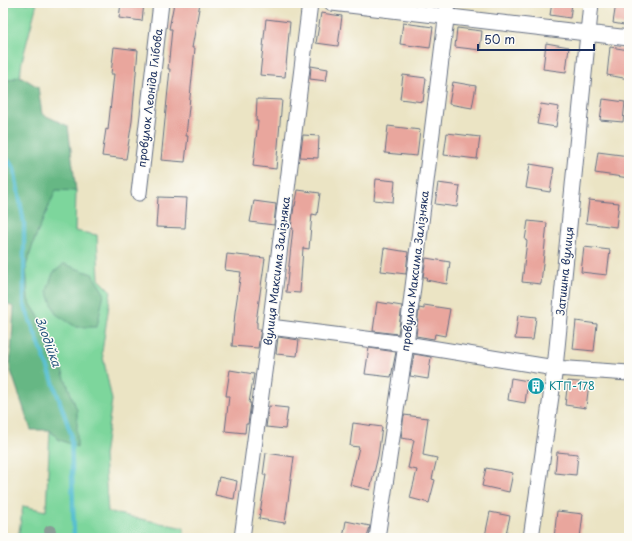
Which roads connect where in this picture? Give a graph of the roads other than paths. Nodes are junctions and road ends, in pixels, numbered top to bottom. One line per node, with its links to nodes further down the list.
1 (161, 3): 8 (street, провулок Леоніда Глібова)
2 (310, 3): 9 (street, вулиця Максима Залізняка)
3 (332, 3): 5 (street)
4 (591, 3): 6 (street, Затишна вулиця)
5 (447, 10): 6 (street); 10 (street, провулок Максима Залізняка)
6 (588, 33): 7 (street); 11 (street, Затишна вулиця)
7 (629, 38)
8 (139, 193)
9 (270, 327): 10 (street); 13 (street, вулиця Максима Залізняка)
10 (406, 344): 11 (street); 14 (street, провулок Максима Залізняка)
11 (555, 368): 12 (street); 15 (street, Затишна вулиця)
12 (629, 373)
13 (242, 538)
14 (377, 538)
15 (531, 538)

